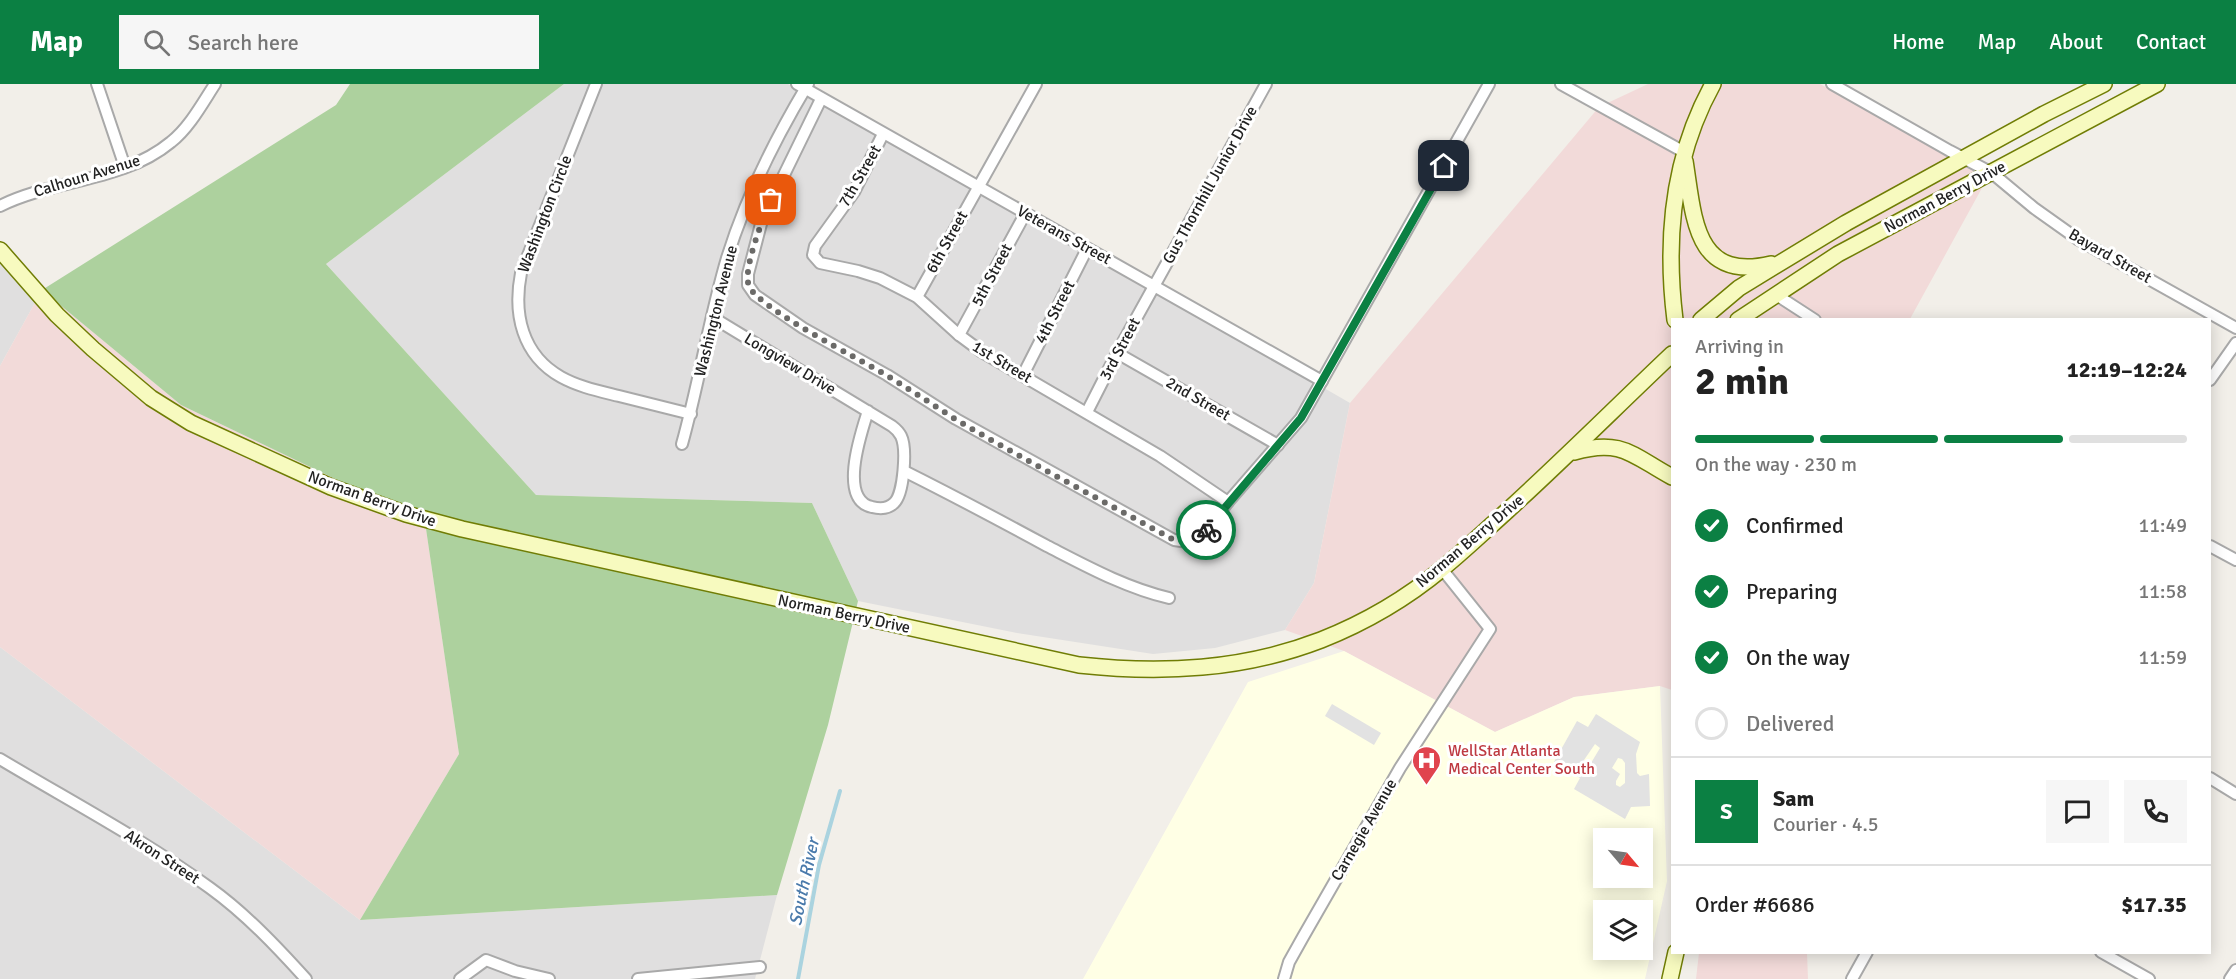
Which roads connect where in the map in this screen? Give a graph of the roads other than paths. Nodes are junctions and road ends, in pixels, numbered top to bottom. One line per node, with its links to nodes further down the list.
1 (98, 84): 17 (street)
2 (214, 84): 17 (street, Calhoun Avenue)
3 (596, 84): 44 (street, Washington Circle)
4 (1036, 84): 19 (street, 6th Street)
5 (1266, 84): 26 (street, Gus Thornhill Junior Drive)
6 (1489, 84): 41 (street)
7 (1561, 84): 15 (street)
8 (1713, 84): 15 (main road)
9 (1832, 84): 16 (street, Bayard Street)
10 (2104, 84): 16 (main road, Norman Berry Drive)
11 (2157, 84): 18 (main road, Norman Berry Drive)
12 (803, 86): 13 (street, Veterans Street); 29 (street, Washington Avenue)
13 (821, 99): 14 (street, Veterans Street); 50 (street)
14 (883, 134): 19 (street, Veterans Street); 22 (street, 7th Street)
15 (1684, 152): 25 (main road); 30 (main road)
16 (1964, 159): 18 (street, Bayard Street); 25 (main road, Norman Berry Drive)
17 (125, 168): 20 (street, Calhoun Avenue)
18 (1992, 172): 27 (main road, Norman Berry Drive); 34 (street, Bayard Street)
19 (978, 187): 21 (street, Veterans Street); 28 (street, 6th Street)
20 (0, 206)
21 (1025, 214): 23 (street, Veterans Street); 35 (street, 5th Street)
22 (835, 218): 28 (street, 1st Street)
23 (1087, 249): 26 (street, Veterans Street); 39 (street, 4th Street)
24 (0, 250): 53 (main road, Norman Berry Drive)
25 (1782, 261): 31 (main road, Norman Berry Drive)
26 (1154, 286): 37 (street, 3rd Street); 41 (street, Veterans Street)
27 (1775, 294): 32 (main road, Norman Berry Drive); 33 (street)
28 (917, 297): 35 (street, 1st Street)
29 (712, 316): 42 (street, Longview Drive); 44 (street, Washington Avenue)
30 (1675, 318)
31 (1703, 318)
32 (1741, 318)
33 (1812, 318)
34 (2236, 328)
35 (959, 335): 39 (street, 1st Street)
36 (2236, 343): 40 (street)
37 (1117, 353): 43 (street, 3rd Street); 46 (street, 2nd Street)
38 (1671, 355): 47 (main road, Norman Berry Drive)
39 (1023, 375): 43 (street, 1st Street)
40 (2211, 379)
41 (1322, 381): 46 (street)
42 (868, 411): 48 (street, Longview Drive); 48 (street, Longview Drive)
43 (1087, 412): 50 (street, 1st Street)
44 (690, 414): 45 (street, Washington Avenue)
45 (682, 444)
46 (1278, 445): 50 (street)
47 (1571, 453): 49 (main road); 53 (main road, Norman Berry Drive)
48 (903, 471): 54 (street)
49 (1671, 476)
50 (1228, 502)
51 (2211, 547): 52 (street)
52 (2236, 561)
53 (1442, 569): 67 (street, Carnegie Avenue)
54 (1169, 598)
55 (0, 759): 63 (street, Akron Street)
56 (2211, 779): 57 (street)
57 (2236, 794)
58 (1676, 954): 68 (main road)
59 (1866, 954): 69 (street)
60 (2105, 954): 70 (street)
61 (760, 967): 66 (street)
62 (2236, 970): 71 (street)
63 (306, 979)
64 (460, 979): 65 (street)
65 (549, 979)
66 (638, 979)
67 (1284, 979)
68 (1670, 979)
69 (1852, 979)
70 (2149, 979)
71 (2230, 979)

